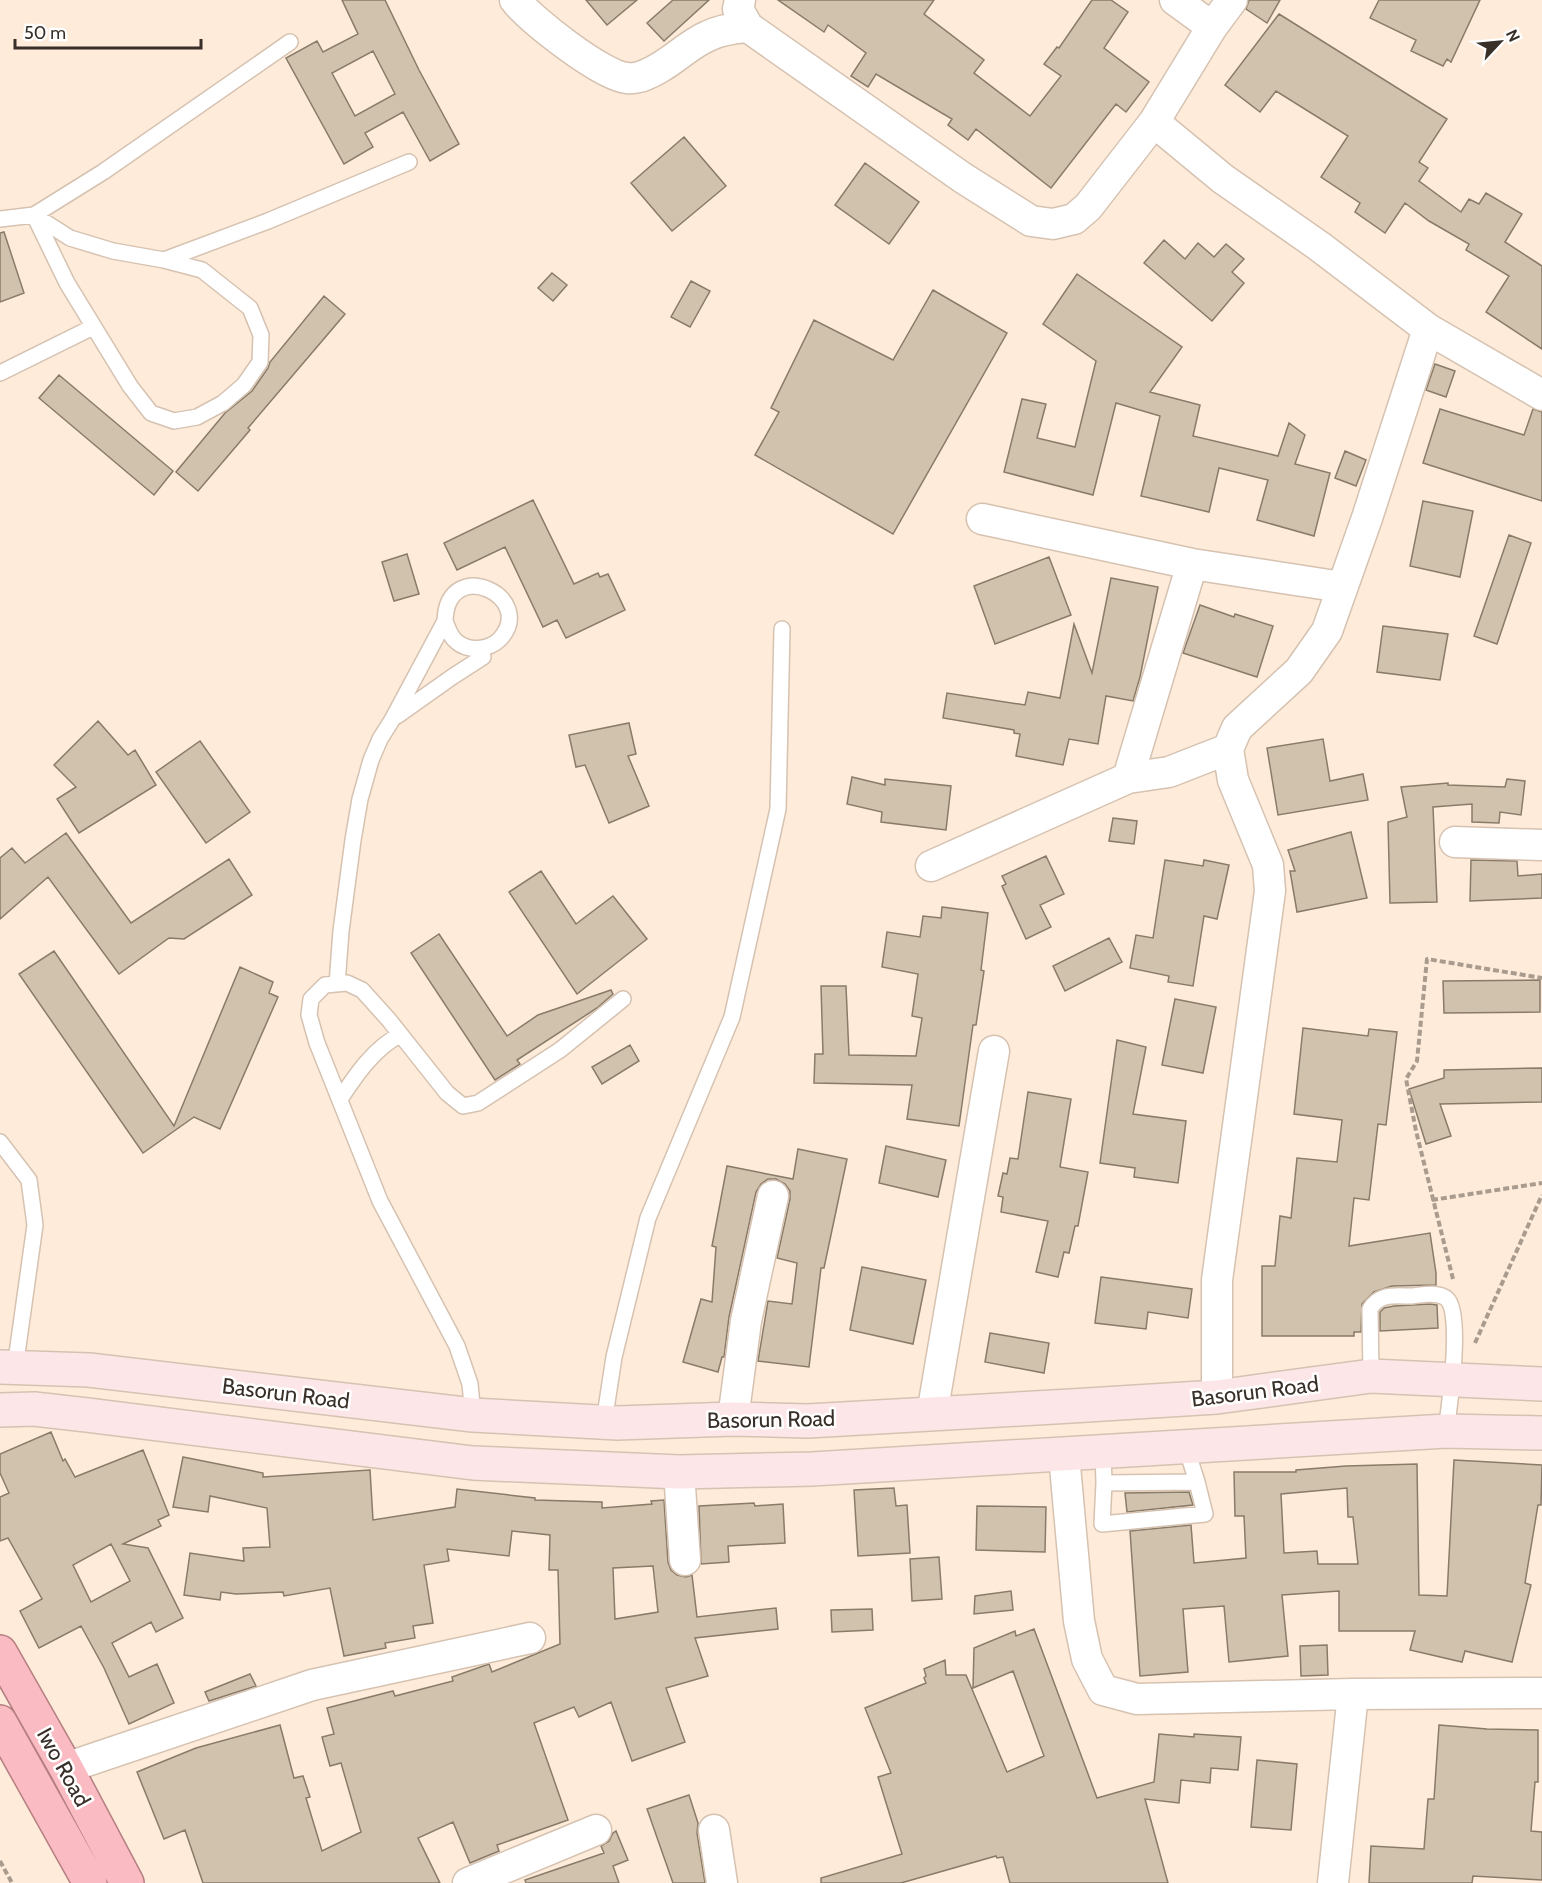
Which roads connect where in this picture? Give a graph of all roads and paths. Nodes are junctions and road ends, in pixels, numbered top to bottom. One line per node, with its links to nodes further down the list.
1 (516, 0): 4 (street)
2 (1175, 0): 5 (street)
3 (1232, 0): 5 (street)
4 (744, 13): 7 (street)
5 (1212, 27): 7 (street)
6 (290, 42): 9 (lane)
7 (1154, 122): 13 (street)
8 (409, 162): 11 (lane)
9 (34, 215): 10 (lane); 11 (lane); 12 (lane)
10 (0, 219)
11 (164, 260): 12 (lane)
12 (93, 327): 14 (lane)
13 (1428, 329): 15 (street); 18 (street)
14 (4, 369)
15 (1542, 395)
16 (982, 519): 17 (street)
17 (1192, 564): 18 (street); 24 (street)
18 (1342, 587): 23 (street)
19 (445, 621): 21 (lane); 21 (lane); 22 (lane)
20 (782, 629): 51 (lane)
21 (479, 649): 22 (lane)
22 (392, 720): 29 (lane)
23 (1228, 749): 24 (street); 45 (street)
24 (1128, 778): 27 (street)
25 (1455, 842): 26 (street)
26 (1542, 845)
27 (931, 866)
28 (1542, 978): 38 (path)
29 (338, 984): 31 (lane); 33 (lane)
30 (622, 999): 31 (lane)
31 (400, 1035): 33 (lane)
32 (994, 1051): 47 (street)
33 (340, 1099): 48 (lane)
34 (0, 1142): 41 (lane)
35 (1542, 1183): 38 (path)
36 (1542, 1195): 40 (path)
37 (773, 1196): 49 (street)
38 (1432, 1200): 39 (path)
39 (1455, 1285)
40 (1471, 1336)
41 (7, 1367): 48 (main road, Basorun Road)
42 (1371, 1376): 43 (main road, Basorun Road); 43 (lane); 45 (main road, Basorun Road)
43 (1453, 1380): 44 (main road, Basorun Road); 52 (lane)
44 (1542, 1384)
45 (1217, 1397): 47 (main road, Basorun Road)
46 (0, 1410): 58 (main road, Basorun Road)
47 (932, 1414): 50 (main road, Basorun Road)
48 (473, 1415): 51 (main road, Basorun Road)
49 (733, 1419): 50 (main road, Basorun Road); 51 (main road, Basorun Road)
50 (808, 1421): 57 (main road)
51 (604, 1422)
52 (1446, 1431): 53 (main road, Basorun Road); 54 (main road, Basorun Road)
53 (1542, 1433)
54 (1186, 1447): 56 (main road, Basorun Road); 59 (lane)
55 (1064, 1455): 56 (main road, Basorun Road); 57 (main road, Basorun Road); 64 (street)
56 (1103, 1468): 59 (lane); 59 (lane)
57 (812, 1469): 58 (main road, Basorun Road)
58 (680, 1472): 60 (street)
59 (1197, 1482)
60 (685, 1560)
61 (530, 1638): 66 (street)
62 (0, 1652): 66 (highway, Iwo Road)
63 (1542, 1693): 64 (street)
64 (1353, 1694): 75 (street)
65 (0, 1722): 71 (highway, Iwo Road)
66 (66, 1768): 72 (highway, Iwo Road)
67 (596, 1830): 73 (street)
68 (714, 1830): 74 (street)
69 (0, 1861): 70 (path)
70 (12, 1883)
71 (90, 1883)
72 (127, 1883)
73 (468, 1883)
74 (722, 1883)
75 (1332, 1883)

